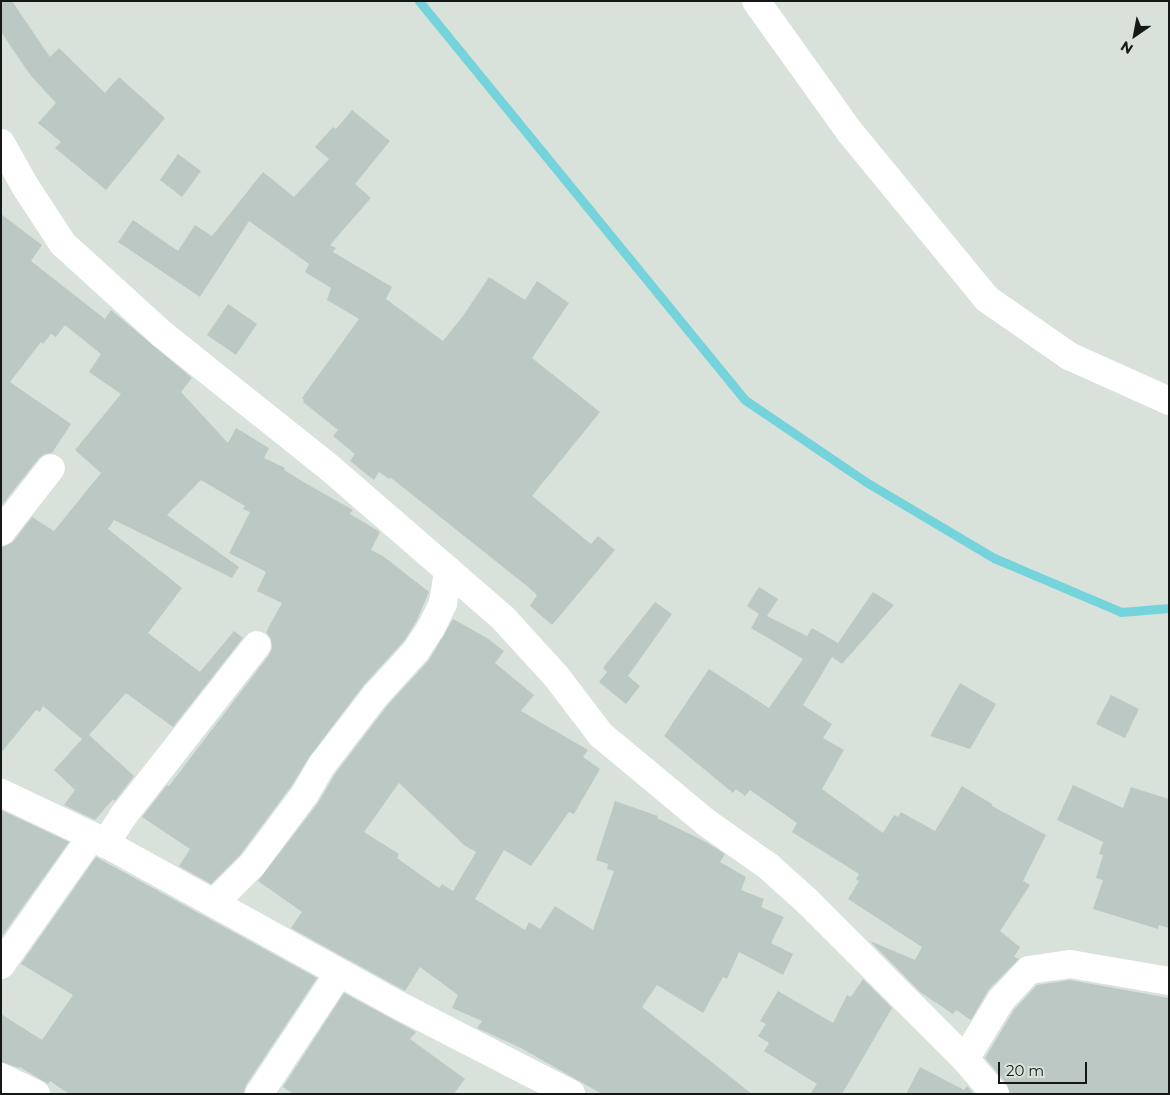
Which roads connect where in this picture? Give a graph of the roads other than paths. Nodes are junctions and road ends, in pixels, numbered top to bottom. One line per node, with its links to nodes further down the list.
1 (756, 1): 3 (street)
2 (1, 143): 6 (street)
3 (1169, 401)
4 (51, 468): 5 (street)
5 (1, 532)
6 (448, 570): 10 (street); 14 (street)
7 (257, 645): 9 (street)
8 (1, 793): 9 (street)
9 (99, 840): 10 (street); 11 (street)
10 (215, 902): 12 (street)
11 (1, 965)
12 (339, 973): 17 (street); 18 (street)
13 (1169, 981): 14 (street)
14 (964, 1059): 19 (street)
15 (1, 1077): 16 (street)
16 (36, 1094)
17 (259, 1094)
18 (571, 1094)
19 (995, 1094)

